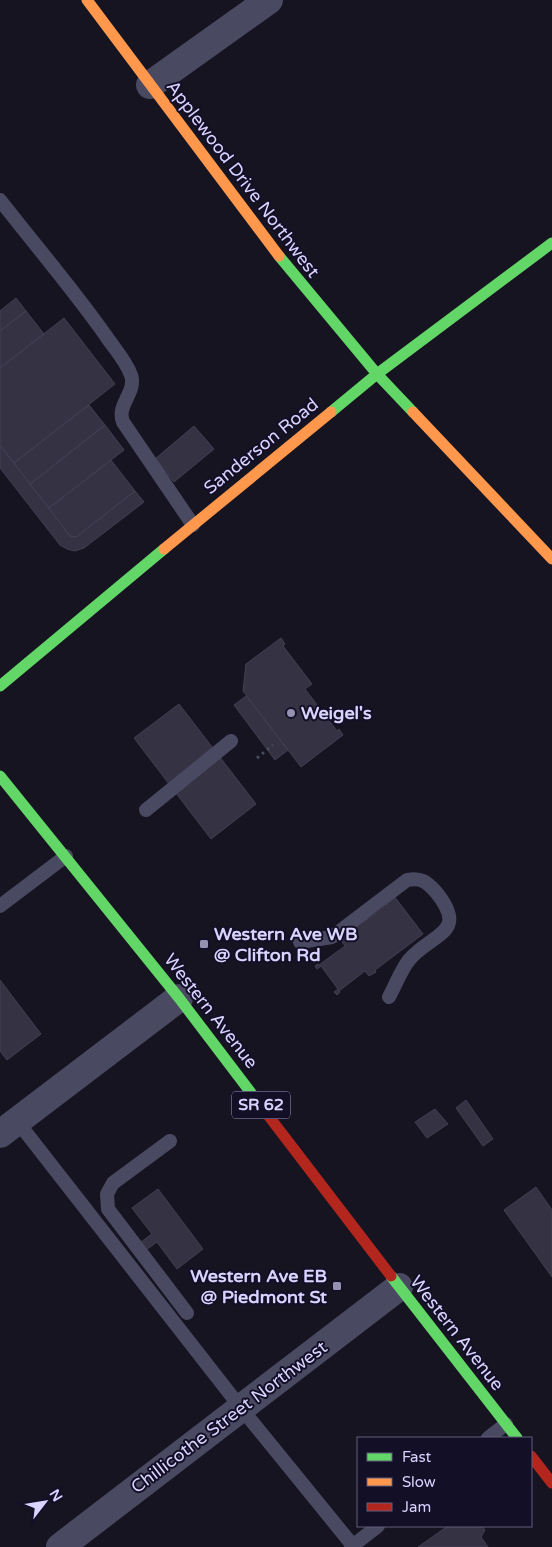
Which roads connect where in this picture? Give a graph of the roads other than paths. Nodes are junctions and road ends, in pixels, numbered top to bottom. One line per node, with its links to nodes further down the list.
1 (87, 0): 3 (street, Applewood Drive Northwest)
2 (269, 0): 3 (street)
3 (150, 85): 6 (street, Applewood Drive Northwest)
4 (0, 200): 7 (lane)
5 (552, 243): 6 (street, Sanderson Road)
6 (377, 374): 7 (street, Sanderson Road); 8 (street, Applewood Drive Northwest)
7 (193, 525): 9 (street, Sanderson Road)
8 (552, 559)
9 (0, 686)
10 (230, 742): 12 (lane)
11 (0, 776): 13 (street, Western Avenue / SR 62)
12 (146, 810)
13 (66, 856): 14 (lane); 16 (street, Western Avenue / SR 62)
14 (0, 906)
15 (300, 942): 17 (lane)
16 (179, 998): 18 (street); 20 (street, Western Avenue / SR 62)
17 (389, 998)
18 (9, 1127): 22 (lane)
19 (170, 1141): 21 (lane)
20 (398, 1287): 22 (street, Chillicothe Street Northwest); 23 (street, Western Avenue / SR 62)
21 (186, 1314)
22 (241, 1408): 29 (street, Chillicothe Street Northwest); 30 (lane)
23 (506, 1424): 24 (lane); 25 (street, Western Avenue / SR 62)
24 (489, 1437)
25 (516, 1437)
26 (532, 1457): 27 (street)
27 (552, 1483)
28 (377, 1527): 30 (lane)
29 (60, 1547)
30 (352, 1547)

